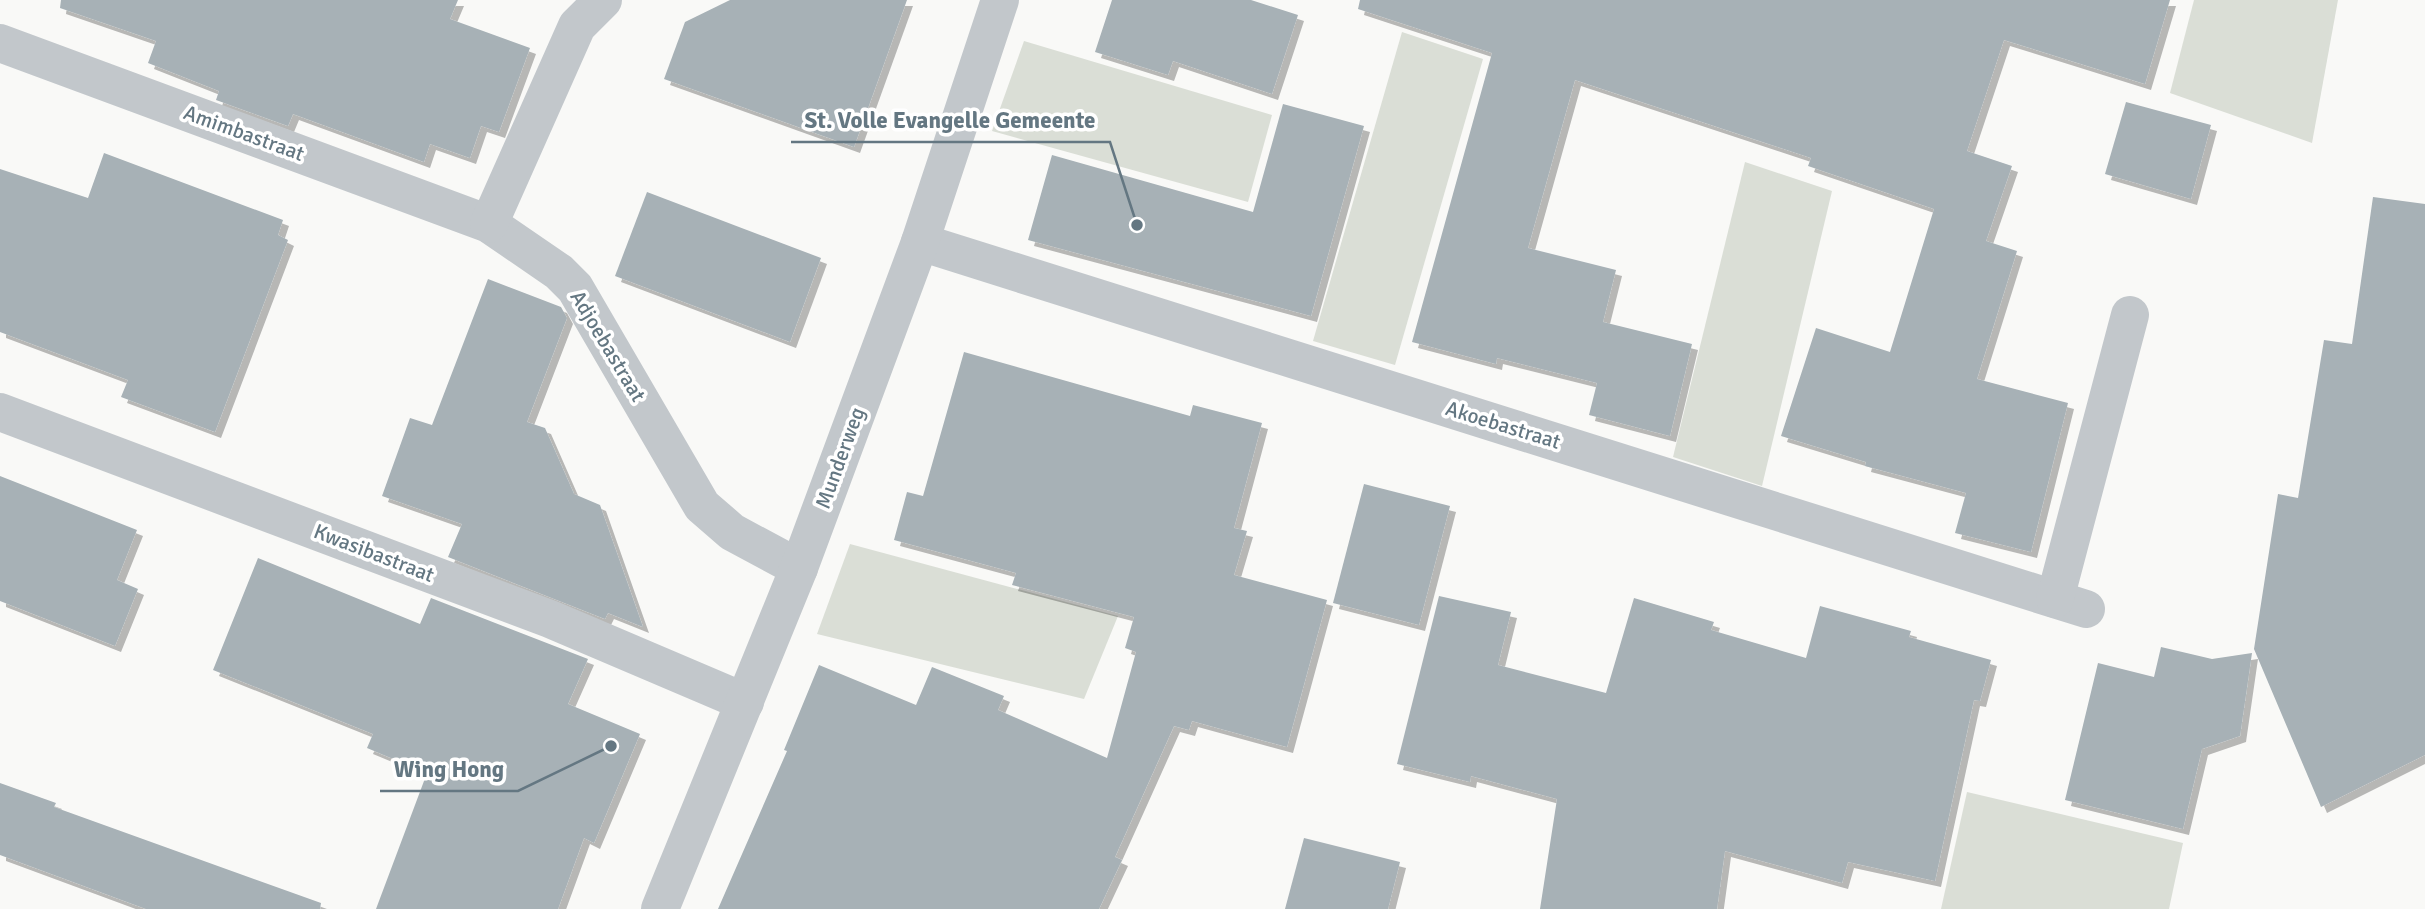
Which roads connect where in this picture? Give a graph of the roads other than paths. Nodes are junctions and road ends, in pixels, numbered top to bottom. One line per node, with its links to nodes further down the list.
1 (603, 0): 4 (street)
2 (1000, 0): 5 (street, Munderweg)
3 (0, 43): 4 (street, Amimbastraat)
4 (489, 224): 8 (street, Adjoebastraat)
5 (920, 242): 6 (street, Akoebastraat); 8 (street, Munderweg)
6 (2130, 315)
7 (0, 412): 9 (street, Kwasibastraat)
8 (799, 568): 9 (street, Munderweg)
9 (745, 702): 10 (street, Munderweg)
10 (660, 909)

